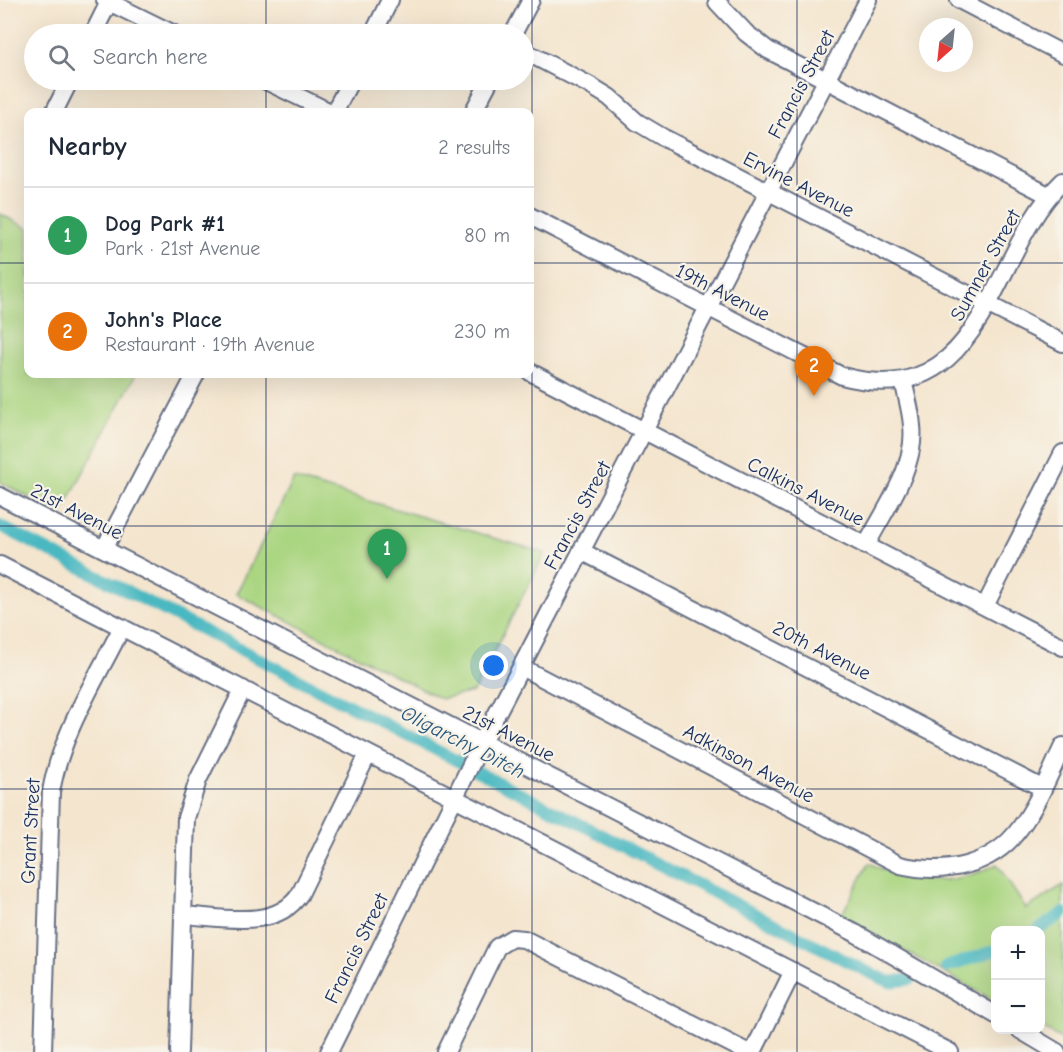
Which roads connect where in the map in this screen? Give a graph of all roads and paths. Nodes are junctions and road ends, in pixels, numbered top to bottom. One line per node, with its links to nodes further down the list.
1 (390, 0): 9 (street)
2 (531, 0): 10 (street)
3 (868, 0): 13 (street, Francis Street)
4 (959, 0): 11 (street)
5 (108, 1): 7 (street); 8 (street)
6 (717, 2): 13 (street)
7 (98, 24)
8 (154, 24)
9 (378, 24)
10 (518, 24)
11 (1063, 54)
12 (534, 56): 23 (street, Ervine Avenue)
13 (826, 80): 23 (street, Francis Street); 24 (street)
14 (65, 90): 18 (street)
15 (285, 90): 19 (street)
16 (345, 90): 20 (street)
17 (485, 90): 21 (street)
18 (56, 108)
19 (324, 108)
20 (334, 108)
21 (475, 108)
22 (1063, 181): 24 (street, Sumner Street)
23 (768, 192): 26 (street, Ervine Avenue); 27 (street, Francis Street)
24 (1048, 195): 26 (street, Sumner Street)
25 (534, 218): 27 (street, 19th Avenue)
26 (988, 303): 28 (street, Ervine Avenue); 31 (street, Sumner Street)
27 (708, 307): 31 (street, 19th Avenue); 32 (street, Francis Street)
28 (1063, 343)
29 (534, 374): 32 (street, Calkins Avenue)
30 (194, 378): 36 (street)
31 (903, 380): 35 (street)
32 (644, 430): 35 (street, Calkins Avenue); 37 (street, Francis Street)
33 (1063, 453): 39 (street)
34 (0, 496): 36 (street, 21st Avenue)
35 (866, 546): 39 (street, Calkins Avenue)
36 (104, 549): 45 (street, 21st Avenue)
37 (581, 551): 42 (street, Francis Street); 47 (street, 20th Avenue)
38 (0, 565): 40 (street)
39 (985, 606): 41 (street, Calkins Avenue)
40 (122, 627): 43 (street); 53 (street, Grant Street)
41 (1063, 647)
42 (521, 667): 45 (street, Francis Street); 47 (street, Adkinson Avenue)
43 (243, 689): 46 (street); 49 (street)
44 (1063, 746): 47 (street)
45 (478, 749): 48 (street, Francis Street); 51 (street, 21st Avenue)
46 (368, 754): 48 (street); 49 (street)
47 (1042, 788)
48 (454, 797): 50 (street); 55 (street, Francis Street)
49 (183, 915): 54 (street)
50 (793, 971): 58 (street); 59 (street)
51 (991, 1012)
52 (1028, 1034): 60 (street)
53 (43, 1052)
54 (179, 1052)
55 (329, 1052)
56 (446, 1052): 57 (street)
57 (747, 1052)
58 (753, 1052)
59 (950, 1052)
60 (1058, 1052)

